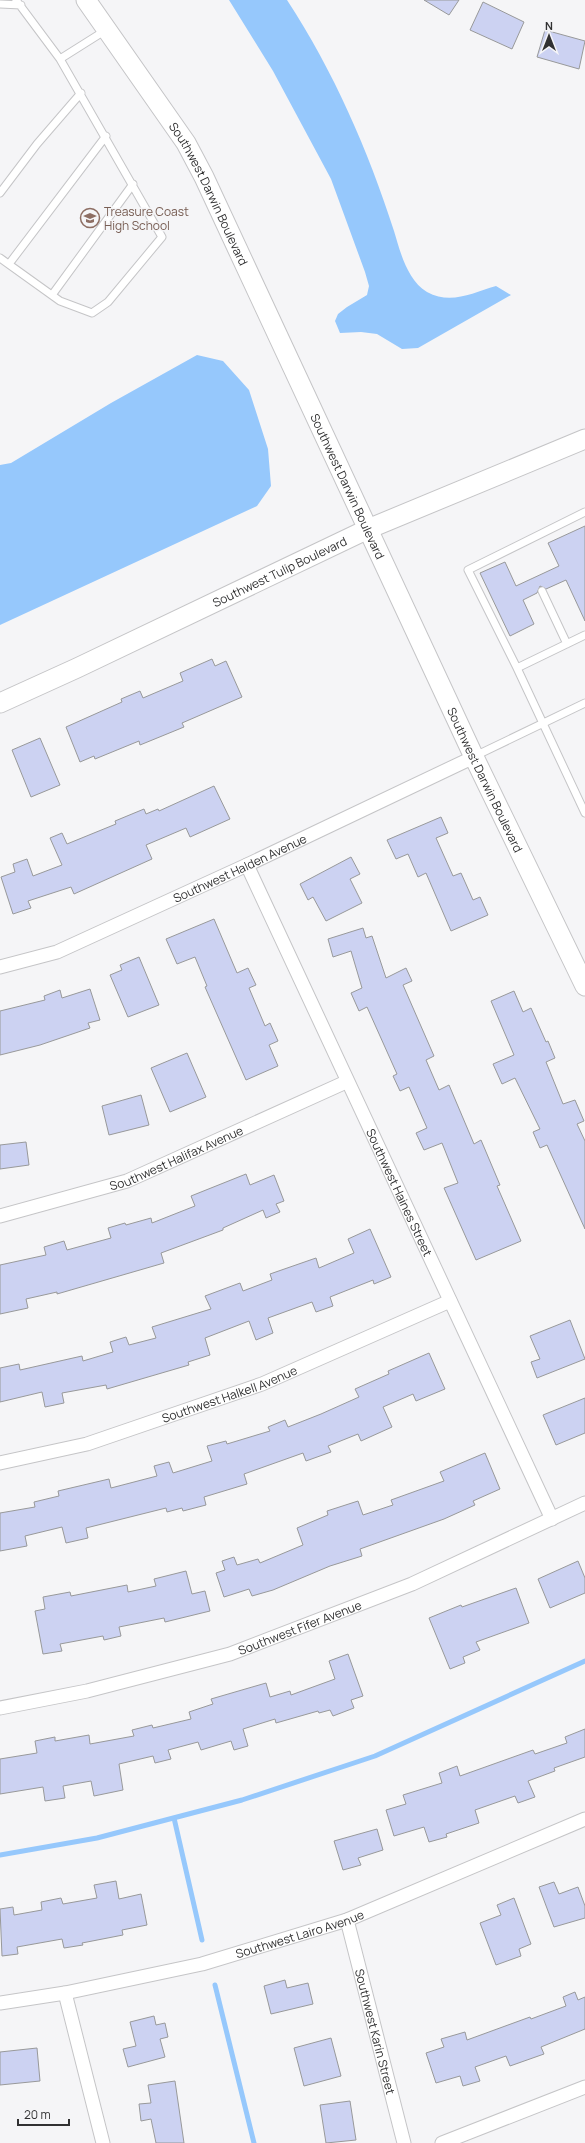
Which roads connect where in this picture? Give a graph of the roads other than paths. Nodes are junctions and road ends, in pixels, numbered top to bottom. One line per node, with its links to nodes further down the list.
1 (86, 0): 4 (street, Southwest Darwin Boulevard)
2 (19, 3): 3 (lane); 5 (lane)
3 (0, 4)
4 (107, 30): 5 (lane); 15 (street, Southwest Darwin Boulevard)
5 (60, 59): 6 (lane)
6 (81, 93): 7 (lane); 9 (lane)
7 (106, 136): 8 (lane); 11 (lane)
8 (133, 184): 12 (lane); 12 (lane)
9 (0, 194)
10 (0, 258): 11 (lane)
11 (8, 264): 12 (lane)
12 (52, 295)
13 (585, 439): 15 (street, Southwest Tulip Boulevard)
14 (585, 512): 19 (lane)
15 (368, 529): 20 (street, Southwest Tulip Boulevard); 23 (street, Southwest Darwin Boulevard)
16 (542, 591): 18 (lane)
17 (585, 635): 18 (lane)
18 (567, 644): 19 (lane)
19 (517, 668): 22 (lane)
20 (0, 703)
21 (585, 703): 22 (lane)
22 (543, 724): 23 (lane); 24 (lane)
23 (474, 757): 25 (street, Southwest Halden Avenue); 27 (street, Southwest Darwin Boulevard)
24 (585, 813)
25 (247, 865): 26 (street, Southwest Halden Avenue); 28 (street, Southwest Haines Street)
26 (0, 967)
27 (585, 986)
28 (346, 1082): 29 (street, Southwest Halifax Avenue); 30 (street, Southwest Haines Street)
29 (0, 1216)
30 (450, 1301): 31 (street, Southwest Halkell Avenue); 33 (street, Southwest Haines Street)
31 (0, 1463)
32 (585, 1503): 33 (street, Southwest Fifer Avenue)
33 (552, 1520): 34 (street, Southwest Fifer Avenue)
34 (0, 1708)
35 (585, 1819): 36 (street, Southwest Lairo Avenue)
36 (347, 1920): 37 (street, Southwest Lairo Avenue); 41 (street, Southwest Karin Street)
37 (66, 1993): 38 (street, Southwest Lairo Avenue); 40 (street)
38 (0, 2003)
39 (585, 2087): 42 (street)
40 (103, 2143)
41 (404, 2143)
42 (442, 2143)

